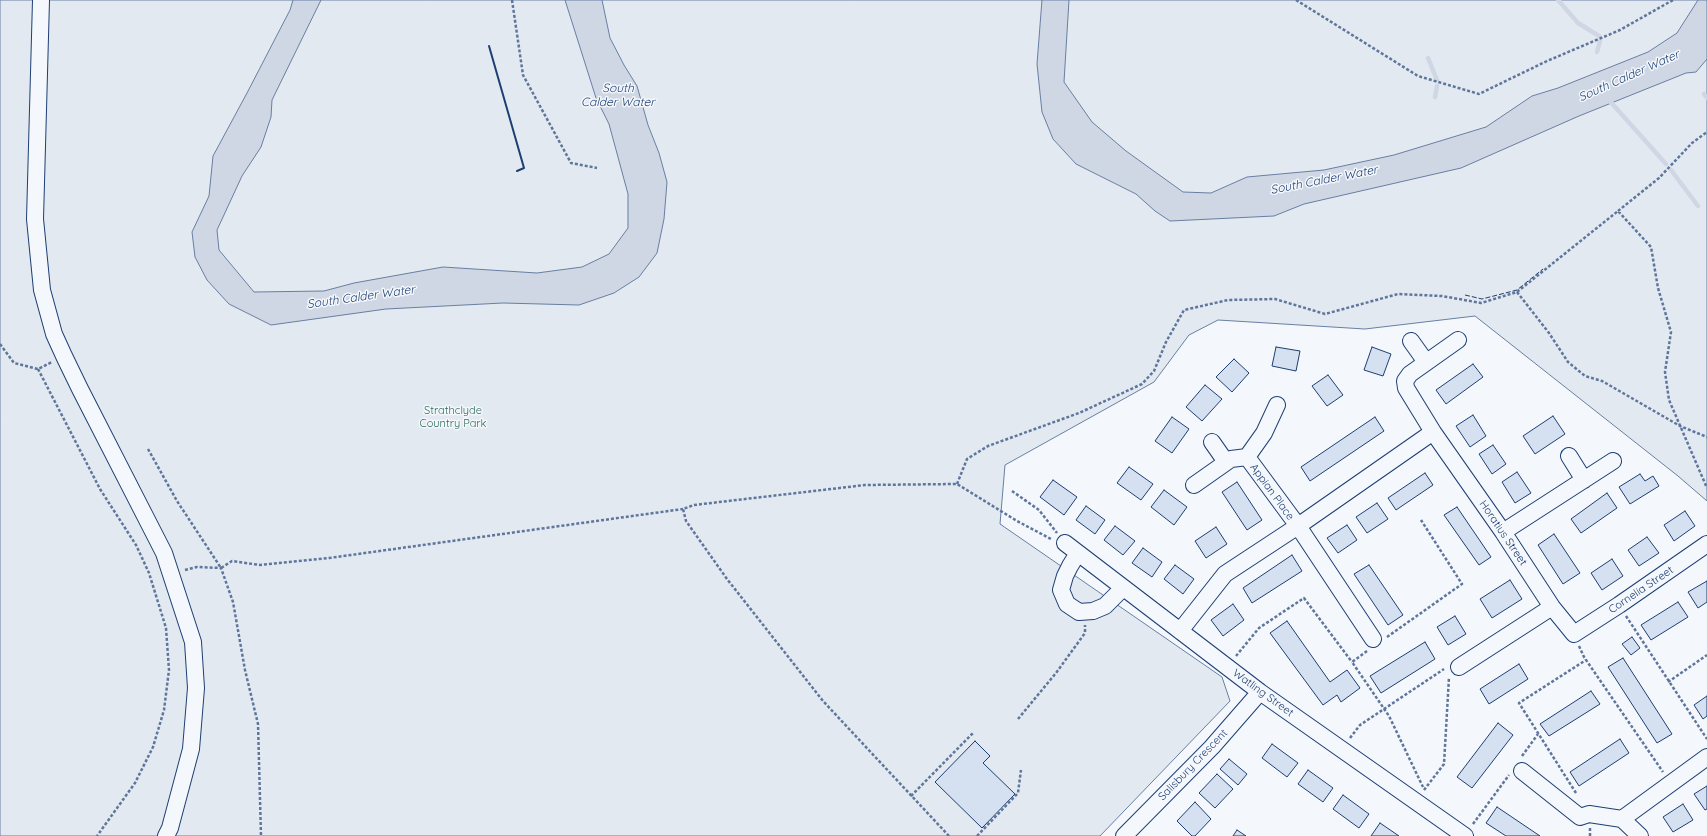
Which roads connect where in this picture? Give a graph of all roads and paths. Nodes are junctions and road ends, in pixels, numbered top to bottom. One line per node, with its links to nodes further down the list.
1 (41, 0): 12 (street)
2 (512, 0): 6 (path)
3 (1296, 0): 4 (path)
4 (1673, 0)
5 (1707, 132): 7 (path)
6 (597, 168)
7 (1618, 211): 8 (path); 16 (path)
8 (1517, 292): 16 (path); 26 (path)
9 (1458, 340): 13 (street, Horatius Street)
10 (1411, 341): 13 (street)
11 (0, 344): 14 (path)
12 (64, 356): 14 (path); 38 (street)
13 (1426, 362): 17 (street, Horatius Street)
14 (38, 368): 68 (path)
15 (1277, 405): 22 (street, Appian Place)
16 (1680, 426): 18 (path); 28 (path)
17 (1433, 432): 32 (street); 33 (street, Horatius Street)
18 (1707, 437)
19 (1212, 442): 24 (street)
20 (148, 449): 37 (path)
21 (1569, 456): 25 (street)
22 (1247, 457): 24 (street, Appian Place); 32 (street, Appian Place)
23 (1613, 461): 25 (street)
24 (1226, 462): 27 (street, Appian Place)
25 (1584, 480): 33 (street)
26 (957, 484): 30 (path); 34 (path)
27 (1194, 485)
28 (1707, 488)
29 (1012, 491): 34 (path)
30 (683, 509): 37 (path); 66 (path)
31 (1421, 520): 45 (path)
32 (1298, 526): 43 (street); 45 (street)
33 (1503, 532): 41 (street, Horatius Street)
34 (1062, 543): 36 (street, Watling Street)
35 (1707, 544): 40 (street, Cornelia Street)
36 (1078, 553): 39 (street, Watling Street); 42 (street)
37 (221, 568): 38 (path); 70 (path)
38 (171, 574): 69 (street)
39 (1123, 588): 42 (street); 43 (street, Watling Street)
40 (1619, 605): 44 (street, Cornelia Street); 51 (path)
41 (1552, 607): 44 (street, Horatius Street); 50 (street)
42 (1085, 612): 54 (path)
43 (1180, 631): 52 (street, Watling Street)
44 (1574, 634): 48 (path)
45 (1376, 642): 49 (path)
46 (1707, 655): 51 (path)
47 (1236, 656): 49 (path)
48 (1586, 660): 56 (path); 62 (path)
49 (1352, 662): 53 (path)
50 (1454, 666): 53 (path); 63 (path)
51 (1668, 682): 57 (path)
52 (1260, 692): 58 (street, Watling Street); 73 (street, Salisbury Crescent)
53 (1384, 709): 58 (path); 63 (path)
54 (1018, 719)
55 (974, 732): 66 (path)
56 (1538, 734): 60 (path); 64 (path)
57 (1707, 740)
58 (1341, 749): 74 (street, Watling Street)
59 (1707, 757): 62 (street)
60 (1518, 767): 67 (street); 74 (path)
61 (1021, 770): 72 (path)
62 (1670, 782): 67 (street)
63 (1424, 790): 65 (path)
64 (1576, 794)
65 (1430, 795)
66 (911, 796): 71 (path)
67 (1622, 819): 75 (street)
68 (97, 836)
69 (166, 836)
70 (261, 836)
71 (949, 836)
72 (977, 836)
73 (1124, 836)
74 (1465, 836)
75 (1640, 836)

